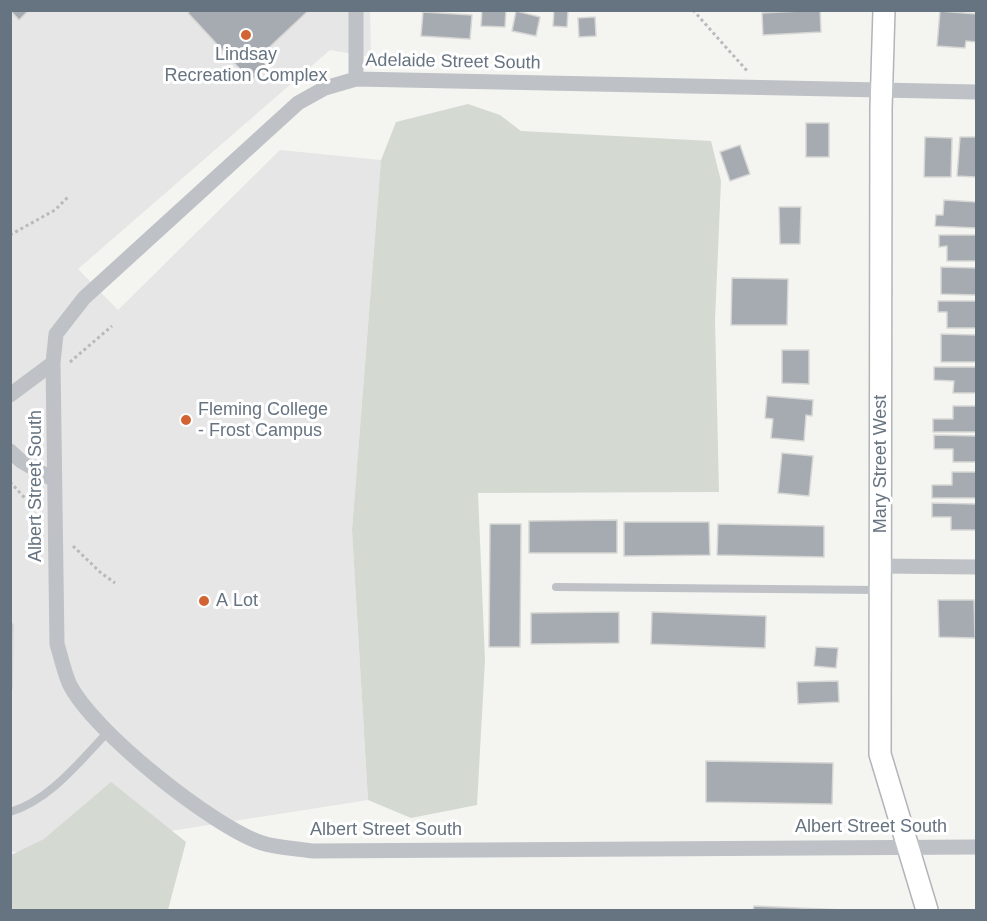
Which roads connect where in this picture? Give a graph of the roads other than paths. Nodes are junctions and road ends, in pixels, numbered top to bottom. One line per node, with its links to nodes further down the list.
1 (356, 10): 3 (street)
2 (884, 10): 4 (street, Mary Street West)
3 (356, 79): 4 (street, Adelaide Street South); 6 (street, Adelaide Street South)
4 (882, 92): 5 (street, Adelaide Street South); 10 (street, Mary Street West)
5 (976, 92)
6 (53, 363): 7 (street); 9 (street, Albert Street South)
7 (10, 395)
8 (10, 451): 9 (street)
9 (54, 480): 14 (street, Albert Street South)
10 (881, 566): 11 (street); 13 (street, Mary Street West)
11 (976, 567)
12 (556, 587): 13 (lane)
13 (882, 590): 16 (street, Mary Street West)
14 (107, 733): 15 (lane); 16 (street, Albert Street South)
15 (10, 812)
16 (906, 846): 17 (street, Albert Street South); 18 (street, Mary Street West)
17 (976, 847)
18 (927, 910)

